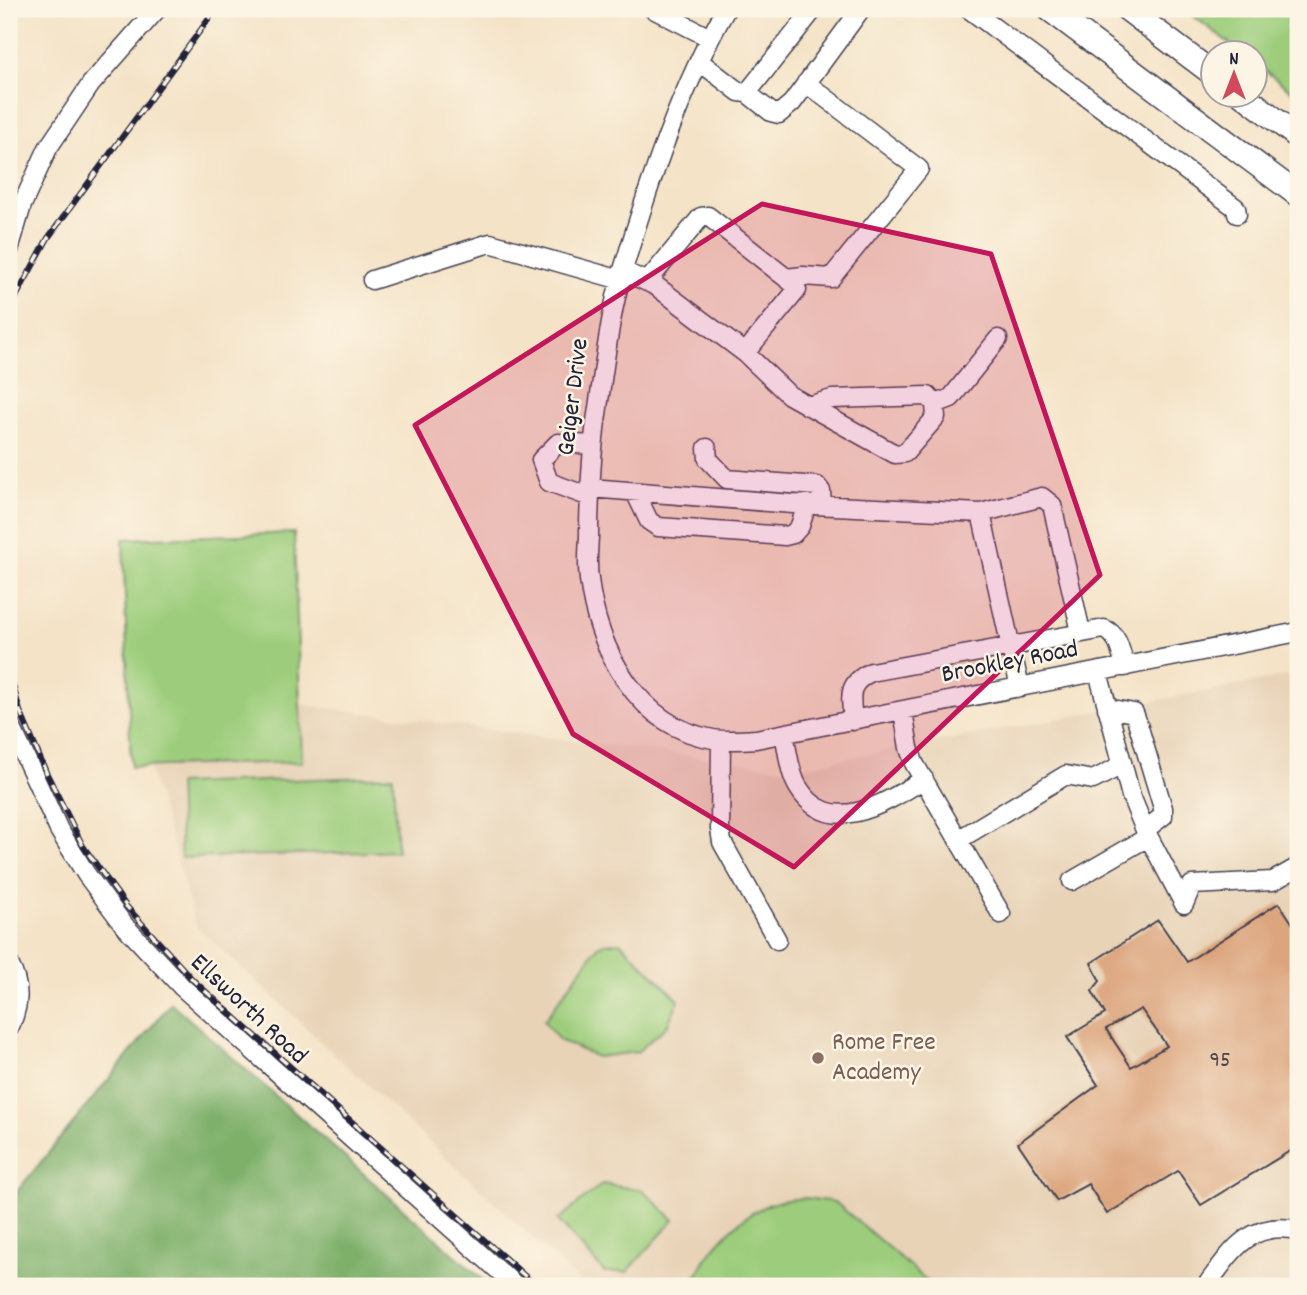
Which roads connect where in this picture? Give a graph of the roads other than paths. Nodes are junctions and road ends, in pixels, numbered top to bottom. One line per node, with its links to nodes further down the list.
1 (157, 9): 18 (street)
2 (653, 9): 9 (street)
3 (726, 9): 9 (street, Geiger Drive)
4 (814, 9): 13 (street)
5 (861, 9): 12 (street)
6 (969, 9): 17 (street)
7 (1049, 9): 16 (main road)
8 (1127, 9): 11 (main road)
9 (710, 38): 10 (street, Geiger Drive)
10 (699, 61): 13 (street); 19 (street, Geiger Drive)
11 (1198, 62)
12 (806, 83): 13 (street); 20 (street)
13 (747, 93)
14 (1260, 108): 15 (main road)
15 (1298, 137)
16 (1298, 195)
17 (1237, 214)
18 (9, 250)
19 (622, 276): 21 (street); 22 (street); 27 (street, Geiger Drive)
20 (786, 278): 22 (street); 24 (street)
21 (372, 279)
22 (648, 282): 24 (street)
23 (998, 339): 25 (street)
24 (745, 353): 26 (street)
25 (934, 404): 26 (street); 26 (street)
26 (808, 406)
27 (593, 445): 30 (street, Geiger Drive); 30 (street)
28 (707, 448): 31 (street)
29 (635, 492): 30 (street); 31 (street); 31 (street)
30 (590, 493): 44 (street, Geiger Drive)
31 (815, 505): 32 (street)
32 (981, 513): 33 (street); 35 (street)
33 (1081, 632): 35 (street); 36 (street)
34 (1298, 632): 36 (street, Brookley Road)
35 (1011, 647): 38 (street); 41 (street)
36 (1125, 667): 37 (street, Brookley Road)
37 (1098, 672): 38 (street, Brookley Road); 39 (street)
38 (1020, 688): 40 (street, Brookley Road)
39 (1107, 708): 45 (street); 47 (street)
40 (903, 711): 41 (street, Brookley Road); 46 (street)
41 (853, 721): 43 (street, Brookley Road)
42 (9, 722): 56 (street, Ellsworth Road)
43 (784, 734): 44 (street, Brookley Road); 46 (street)
44 (726, 740): 52 (street)
45 (1122, 765): 47 (street); 48 (street)
46 (924, 779): 48 (street)
47 (1147, 834): 49 (street); 50 (street)
48 (958, 840): 51 (street)
49 (1298, 867)
50 (1072, 881)
51 (1001, 914)
52 (777, 940)
53 (9, 964): 54 (street)
54 (9, 1028)
55 (1298, 1230): 57 (street)
56 (516, 1286)
57 (1206, 1286)

